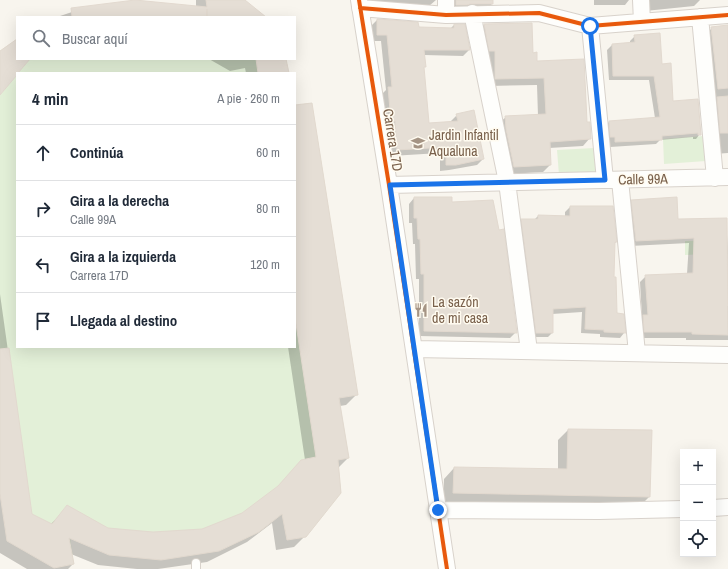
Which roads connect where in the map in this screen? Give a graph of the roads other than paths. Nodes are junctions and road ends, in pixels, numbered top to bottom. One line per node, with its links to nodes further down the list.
1 (641, 0): 8 (street)
2 (359, 4): 4 (street); 13 (street, Carrera 17D)
3 (539, 6): 5 (street); 9 (street)
4 (446, 7): 5 (street)
5 (472, 13): 12 (street)
6 (728, 15): 7 (street)
7 (700, 17): 8 (street); 10 (street)
8 (642, 22): 9 (street)
9 (590, 26): 11 (street)
10 (721, 178): 11 (street, Calle 99A)
11 (612, 180): 12 (street, Calle 99A); 16 (street)
12 (507, 182): 13 (street, Calle 99A); 15 (street)
13 (390, 185): 14 (street, Carrera 17D)
14 (414, 349): 15 (street); 21 (street, Carrera 17D)
15 (529, 351): 16 (street)
16 (637, 353): 17 (street)
17 (728, 355)
18 (728, 507): 19 (street)
19 (716, 508)
20 (680, 509): 21 (street)
21 (438, 510): 22 (street, Carrera 17D)
22 (447, 569)

